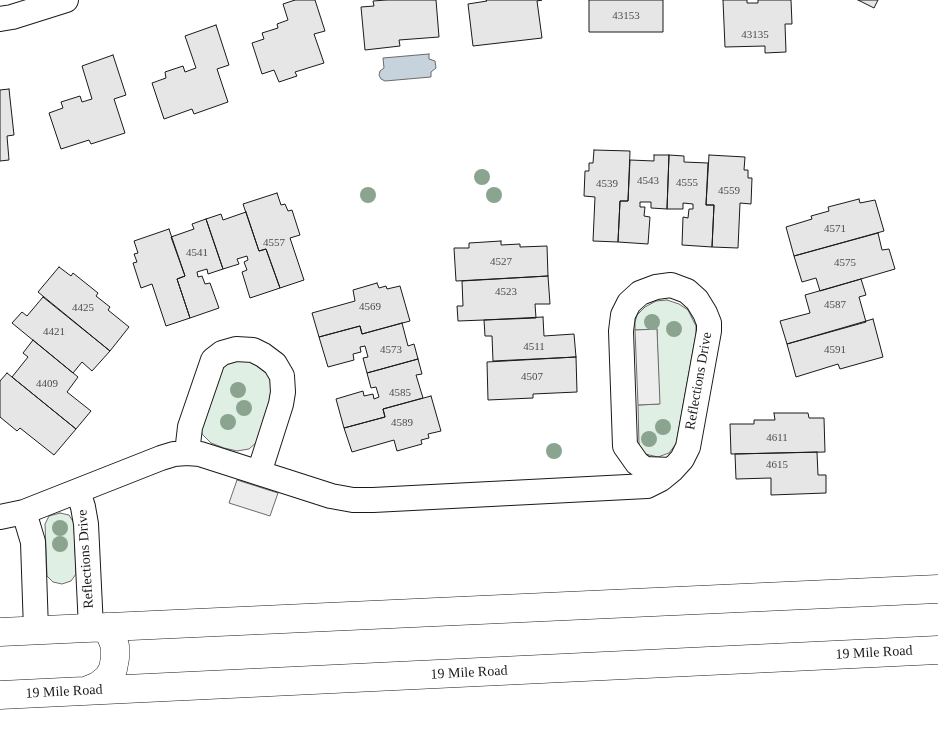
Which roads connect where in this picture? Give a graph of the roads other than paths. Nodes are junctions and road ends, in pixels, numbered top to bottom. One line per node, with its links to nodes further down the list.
1 (66, 0): 2 (street)
2 (0, 19)
3 (625, 446): 5 (street); 5 (street, Reflections Drive); 7 (street, Reflections Drive)
4 (187, 453): 6 (street, Reflections Drive); 6 (street); 8 (street, Reflections Drive)
5 (672, 470): 7 (street, Reflections Drive)
6 (259, 473): 7 (street, Reflections Drive)
7 (627, 487)
8 (78, 491): 9 (street, Reflections Drive); 12 (street, Reflections Drive)
9 (24, 512): 10 (street, Reflections Drive); 13 (street)
10 (0, 517)
11 (938, 589): 12 (main road)
12 (98, 628): 13 (main road); 16 (main road)
13 (36, 630): 14 (main road)
14 (0, 632)
15 (938, 650): 16 (main road, 19 Mile Road)
16 (86, 691): 17 (main road, 19 Mile Road)
17 (0, 695)

